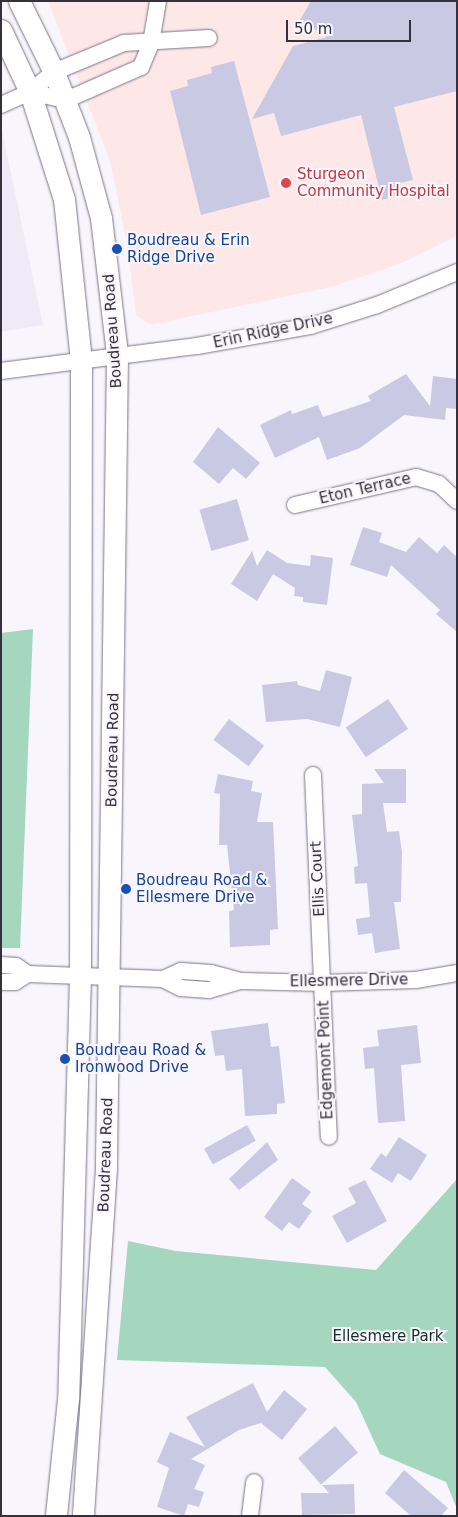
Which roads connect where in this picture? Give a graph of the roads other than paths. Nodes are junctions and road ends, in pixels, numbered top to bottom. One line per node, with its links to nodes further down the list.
1 (18, 1): 6 (main road, Boudreau Road)
2 (158, 1): 5 (street)
3 (1, 30): 7 (main road, Boudreau Road)
4 (210, 38): 5 (street)
5 (151, 43): 6 (street); 8 (street)
6 (54, 72): 7 (street); 8 (main road, Boudreau Road)
7 (30, 92): 8 (street); 9 (street); 12 (main road, Boudreau Road)
8 (66, 100): 11 (main road, Boudreau Road)
9 (1, 105)
10 (457, 272): 11 (street, Erin Ridge Drive)
11 (117, 355): 12 (street, Erin Ridge Drive); 21 (main road, Boudreau Road)
12 (81, 360): 13 (street, Erin Ridge Drive); 20 (main road, Boudreau Road)
13 (1, 371)
14 (457, 501): 15 (street, Eton Terrace)
15 (295, 505)
16 (313, 775): 23 (street, Ellis Court)
17 (1, 965): 19 (street)
18 (457, 973): 23 (street, Ellesmere Drive)
19 (28, 974): 20 (street, Ellesmere Drive); 22 (street)
20 (80, 976): 21 (street, Ellesmere Drive); 26 (main road, Boudreau Road)
21 (111, 978): 23 (street, Ellesmere Drive); 27 (main road, Boudreau Road)
22 (1, 982)
23 (323, 983): 24 (street, Edgemont Point)
24 (329, 1137)
25 (254, 1482): 28 (street)
26 (56, 1516)
27 (82, 1516)
28 (250, 1516)

